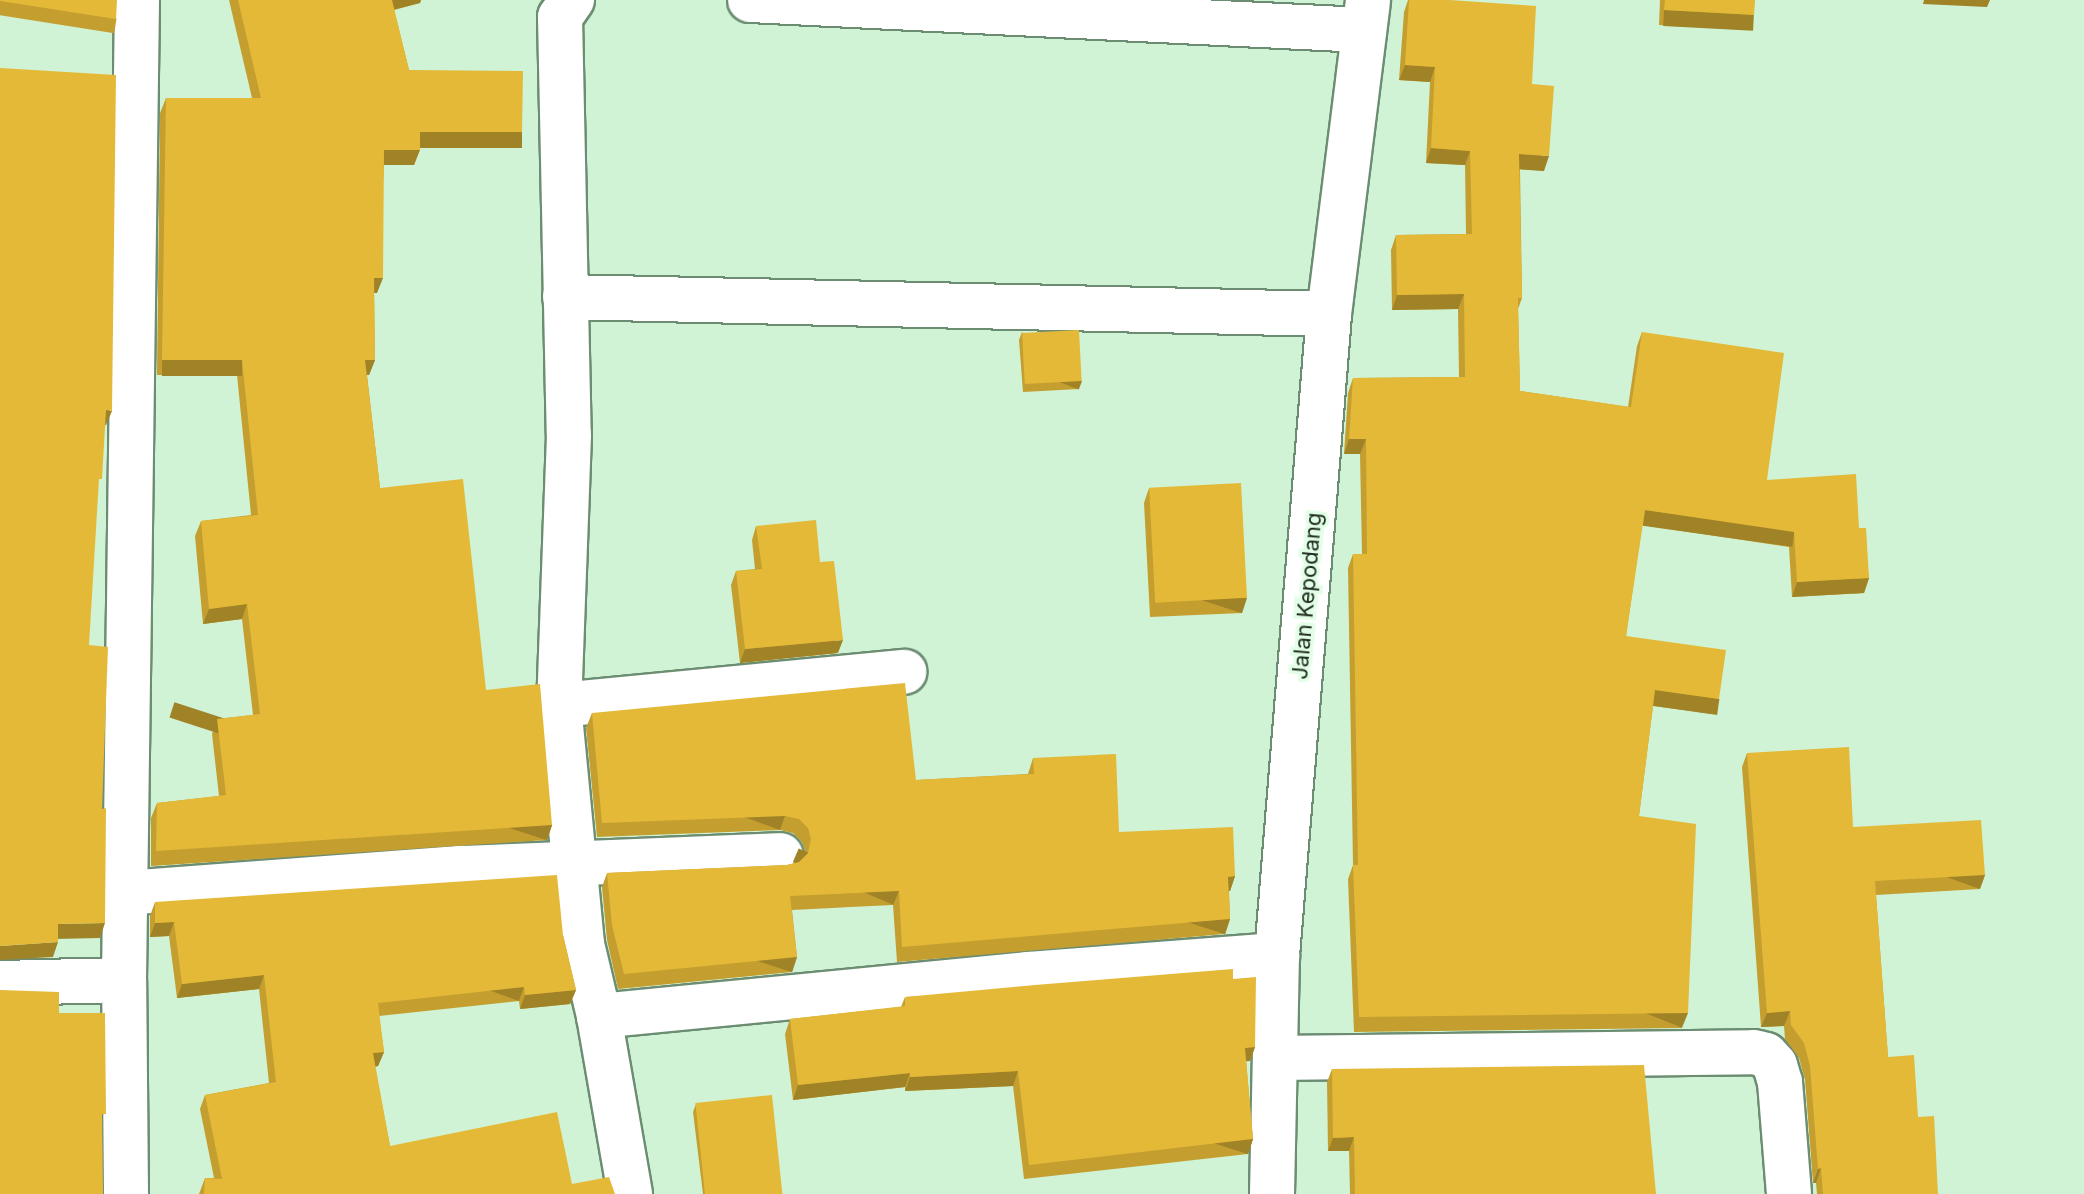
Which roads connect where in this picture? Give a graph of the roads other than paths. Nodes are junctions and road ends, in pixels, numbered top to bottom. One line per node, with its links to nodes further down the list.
1 (137, 0): 11 (street)
2 (572, 0): 5 (street)
3 (750, 0): 4 (street)
4 (1366, 15): 6 (street, Jalan Kepodang)
5 (565, 297): 6 (street); 8 (street)
6 (1329, 314): 12 (street, Jalan Kepodang)
7 (904, 672): 8 (street)
8 (559, 705): 10 (street)
9 (781, 855): 10 (street)
10 (574, 866): 11 (street); 15 (street)
11 (125, 893): 13 (street)
12 (1277, 955): 15 (street); 16 (street, Jalan Kepodang)
13 (124, 980): 14 (street); 17 (street)
14 (0, 983)
15 (599, 1016): 18 (street)
16 (1275, 1058): 19 (street, Jalan Kepodang); 20 (street)
17 (126, 1194)
18 (630, 1194)
19 (1272, 1194)
20 (1789, 1194)

